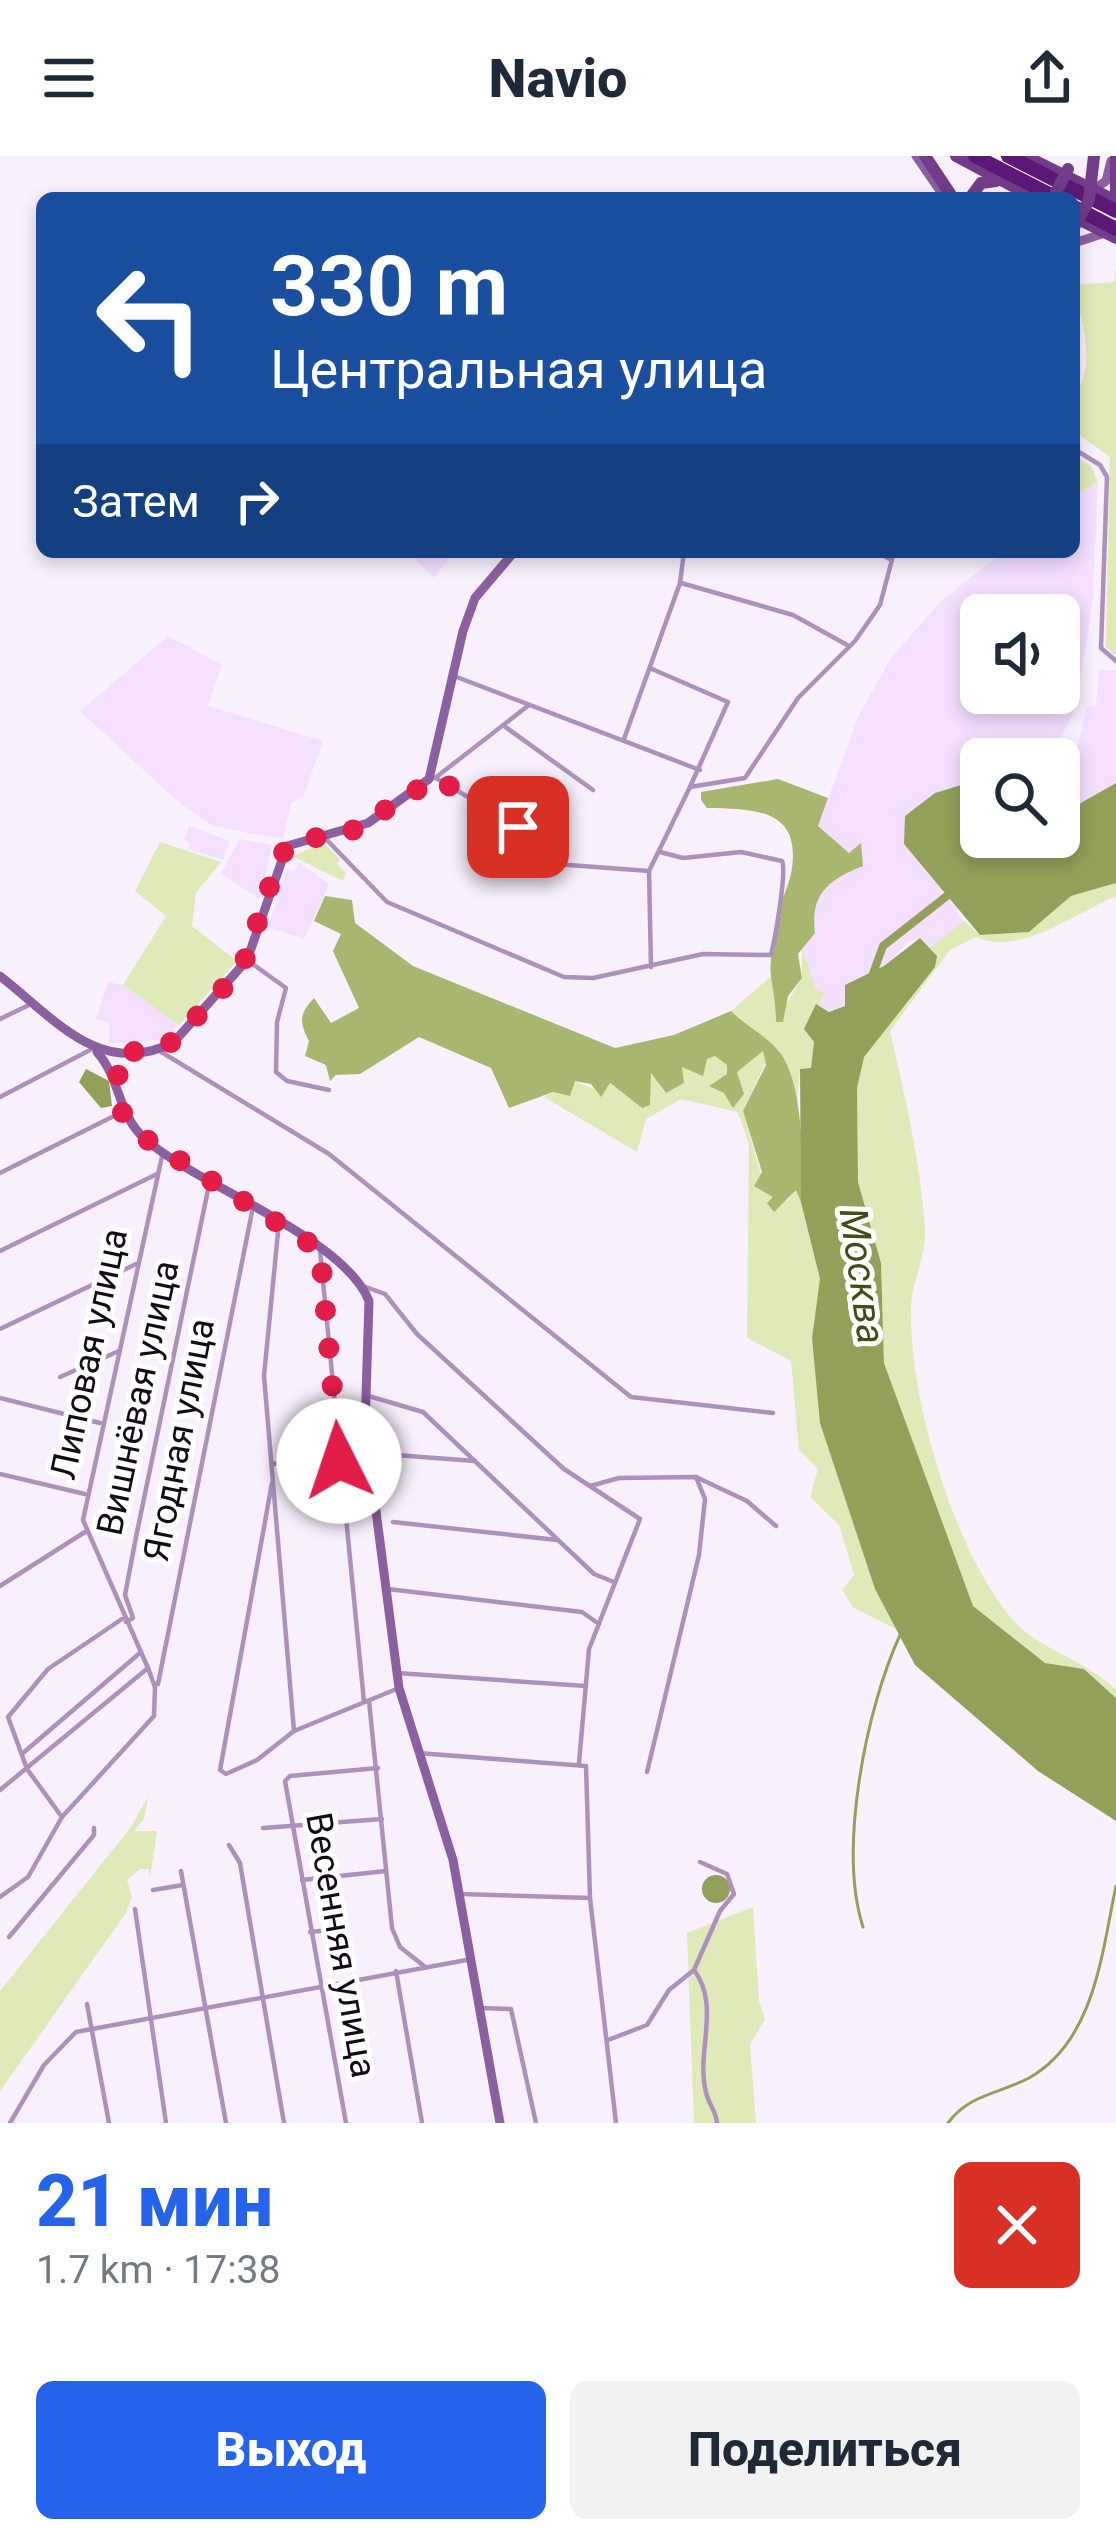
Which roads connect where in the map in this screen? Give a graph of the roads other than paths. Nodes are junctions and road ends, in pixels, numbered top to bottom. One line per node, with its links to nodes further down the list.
1 (921, 156): 11 (main road)
2 (956, 156): 9 (main road)
3 (975, 156): 14 (highway)
4 (1008, 156): 16 (highway)
5 (1025, 156): 10 (main road)
6 (1094, 156): 21 (main road, bridge)
7 (1114, 156): 10 (street); 18 (main road)
8 (1071, 162): 15 (main road, bridge)
9 (1009, 184): 12 (main road); 13 (main road)
10 (1093, 190): 18 (main road)
11 (945, 192)
12 (974, 192)
13 (1024, 192)
14 (1044, 192)
15 (1058, 192)
16 (1079, 192)
17 (1080, 193): 20 (highway)
18 (1116, 198)
19 (1080, 211): 23 (highway)
20 (1116, 211)
21 (1080, 216)
22 (1080, 220): 23 (main road)
23 (1114, 234): 24 (street)
24 (1080, 240)
25 (1080, 452): 31 (street)
26 (509, 558): 33 (street)
27 (681, 558): 29 (street)
28 (892, 558): 30 (street)
29 (680, 583): 30 (street); 32 (street)
30 (849, 646): 39 (street)
31 (1116, 661)
32 (652, 669): 36 (street); 37 (street)
33 (454, 676): 34 (street); 38 (street)
34 (529, 705): 35 (street); 36 (street)
35 (499, 728): 38 (street); 40 (street)
36 (623, 741): 37 (street)
37 (700, 770): 39 (street)
38 (433, 774): 41 (street); 43 (street)
39 (691, 787): 42 (street)
40 (593, 790)
41 (322, 836): 44 (street); 45 (street)
42 (660, 853): 43 (street); 45 (street)
43 (649, 872): 45 (street)
44 (247, 960): 50 (street); 53 (street)
45 (651, 968)
46 (0, 976): 47 (street)
47 (34, 1002): 48 (street); 49 (street)
48 (0, 1019)
49 (94, 1050): 51 (street); 52 (street); 54 (street)
50 (158, 1050): 51 (street); 71 (street)
51 (118, 1053): 52 (street)
52 (116, 1079): 55 (street)
53 (328, 1090)
54 (0, 1097)
55 (122, 1112): 56 (street); 57 (street)
56 (163, 1152): 58 (street, Липовая улица); 59 (street)
57 (0, 1173)
58 (157, 1174): 63 (street); 64 (street, Липовая улица)
59 (211, 1180): 60 (street); 90 (street, Вишнёвая улица)
60 (254, 1207): 61 (street); 95 (street, Ягодная улица)
61 (278, 1222): 62 (street); 76 (street)
62 (320, 1250): 65 (street); 77 (street)
63 (0, 1251)
64 (136, 1264): 66 (street); 67 (street, Липовая улица)
65 (363, 1286): 69 (street); 81 (street)
66 (0, 1329)
67 (119, 1351): 68 (street); 72 (street, Липовая улица)
68 (60, 1377)
69 (365, 1396): 74 (street); 75 (street)
70 (0, 1397): 72 (street)
71 (773, 1413)
72 (100, 1423): 82 (street, Липовая улица)
73 (382, 1454): 74 (street)
74 (475, 1461): 86 (street)
75 (369, 1462): 77 (street); 89 (street)
76 (272, 1464): 77 (street); 79 (street)
77 (339, 1464): 98 (street)
78 (0, 1474): 82 (street)
79 (273, 1475): 99 (street); 99 (street)
80 (696, 1478): 81 (street); 84 (street); 105 (street)
81 (590, 1486): 87 (street)
82 (86, 1494): 85 (street, Липовая улица)
83 (393, 1522): 86 (street)
84 (776, 1526)
85 (86, 1532): 88 (street); 90 (street, Липовая улица)
86 (557, 1540): 87 (street)
87 (616, 1582): 91 (street)
88 (0, 1586)
89 (388, 1589): 91 (street); 94 (street)
90 (124, 1620): 92 (street, Липовая улица); 100 (street)
91 (599, 1624): 96 (street)
92 (141, 1652): 93 (street, Липовая улица); 100 (street)
93 (148, 1668): 104 (street); 107 (street, Липовая улица)
94 (397, 1673): 96 (street); 97 (street)
95 (158, 1684)
96 (586, 1686): 102 (street)
97 (399, 1688): 98 (street); 101 (street)
98 (366, 1702): 99 (street); 103 (street)
99 (294, 1731)
100 (22, 1753): 104 (street)
101 (416, 1754): 102 (street); 119 (street)
102 (583, 1765): 121 (street)
103 (378, 1768): 108 (street); 109 (street, Весенняя улица)
104 (27, 1769): 106 (street); 107 (street)
105 (647, 1772)
106 (0, 1790)
107 (62, 1817): 120 (street)
108 (382, 1819): 109 (street); 115 (street)
109 (292, 1825): 111 (street); 116 (street, Весенняя улица)
110 (94, 1828): 125 (street)
111 (263, 1828)
112 (229, 1845): 131 (street)
113 (700, 1862): 128 (street)
114 (181, 1871): 117 (street)
115 (386, 1871): 116 (street); 127 (street)
116 (301, 1880): 124 (street, Весенняя улица)
117 (183, 1885): 118 (street); 134 (street)
118 (153, 1889)
119 (460, 1894): 121 (street); 126 (street)
120 (0, 1897)
121 (590, 1898): 137 (street)
122 (135, 1909): 135 (street)
123 (339, 1929): 124 (street)
124 (310, 1932): 130 (street, Весенняя улица)
125 (9, 1937)
126 (472, 1959): 127 (street); 133 (street)
127 (424, 1966): 129 (street)
128 (694, 1970): 137 (street); 148 (street)
129 (396, 1971): 130 (street); 144 (street)
130 (320, 1987): 131 (street); 143 (street, Весенняя улица)
131 (263, 1999): 134 (street); 142 (street)
132 (87, 2004): 136 (street)
133 (481, 2008): 145 (street); 146 (street)
134 (207, 2009): 135 (street); 141 (street)
135 (149, 2018): 136 (street); 140 (street)
136 (93, 2027): 138 (street); 139 (street)
137 (608, 2040): 147 (street)
138 (10, 2123)
139 (109, 2123)
140 (166, 2123)
141 (226, 2123)
142 (284, 2123)
143 (346, 2123)
144 (422, 2123)
145 (500, 2123)
146 (536, 2123)
147 (616, 2123)
148 (718, 2123)

